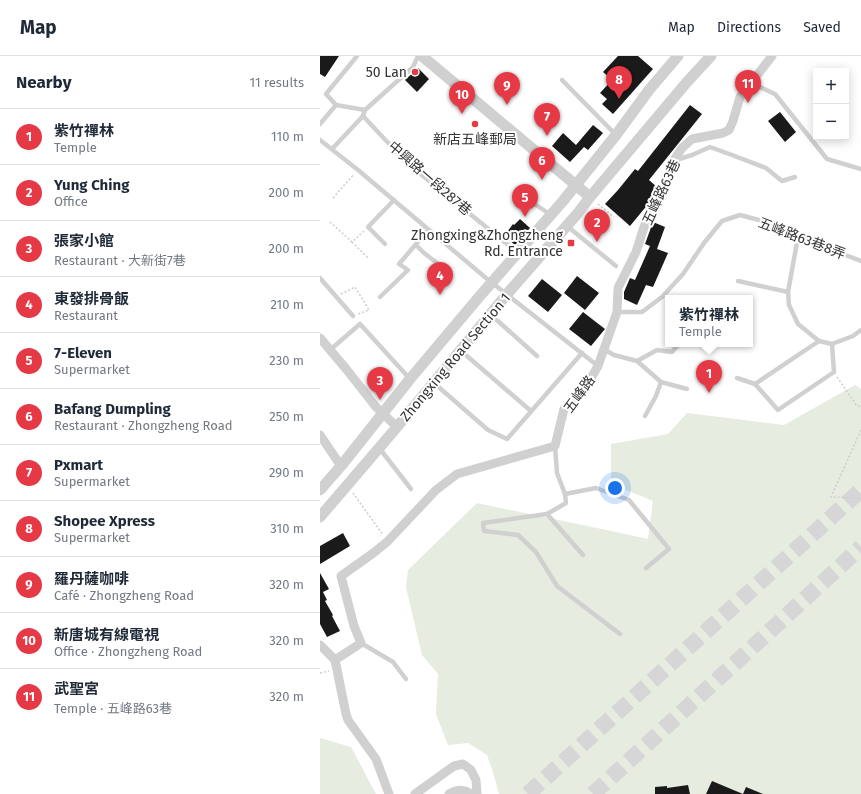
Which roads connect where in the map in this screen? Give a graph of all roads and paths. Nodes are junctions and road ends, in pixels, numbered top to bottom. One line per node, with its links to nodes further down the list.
1 (357, 56): 10 (lane)
2 (418, 56): 11 (lane)
3 (422, 56): 21 (street)
4 (687, 56): 7 (street)
5 (711, 56): 23 (street, Zhongxing Road Section 1)
6 (772, 56): 9 (street, 五峰路63巷)
7 (675, 60): 14 (street, Zhongxing Road Section 1)
8 (562, 80): 14 (lane)
9 (750, 83): 17 (street, 五峰路63巷); 18 (lane)
10 (336, 105): 11 (lane); 13 (lane)
11 (365, 110): 12 (lane)
12 (363, 116): 16 (lane); 36 (lane, 中興路一段287巷)
13 (320, 124)
14 (616, 135): 21 (street, Zhongxing Road Section 1)
15 (320, 140): 16 (lane, 五峰路)
16 (332, 149): 19 (lane, 五峰路)
17 (674, 160): 20 (lane); 48 (street, 五峰路63巷)
18 (861, 169)
19 (358, 170): 24 (path); 25 (lane, 五峰路)
20 (795, 177)
21 (575, 185): 23 (street); 26 (street, Zhongxing Road Section 1)
22 (524, 197): 26 (lane)
23 (590, 197): 27 (path); 29 (street, Zhongxing Road Section 1)
24 (332, 198)
25 (394, 200): 30 (lane); 31 (lane, 五峰路)
26 (551, 215): 36 (street, Zhongxing Road Section 1)
27 (614, 217)
28 (330, 222): 33 (path)
29 (567, 226): 40 (lane); 45 (street, Zhongxing Road Section 1)
30 (368, 227): 33 (path); 34 (lane)
31 (428, 230): 35 (lane); 43 (lane, 五峰路)
32 (798, 238): 38 (lane, 五峰路63巷8弄); 44 (lane); 48 (lane, 五峰路63巷8弄)
33 (352, 242): 37 (path)
34 (385, 244)
35 (416, 245): 39 (lane); 47 (lane)
36 (518, 253): 43 (street, Zhongxing Road Section 1)
37 (368, 258)
38 (861, 261)
39 (438, 264)
40 (616, 266)
41 (320, 278): 46 (lane)
42 (738, 281): 44 (lane)
43 (492, 283): 45 (lane, 五峰路); 65 (street, Zhongxing Road Section 1)
44 (788, 292): 53 (lane)
45 (507, 294): 49 (street, Zhongxing Road Section 1); 59 (lane, 五峰路)
46 (336, 297): 50 (lane); 50 (path)
47 (380, 297)
48 (617, 312): 56 (street, 五峰路63巷)
49 (490, 314): 58 (street, Zhongxing Road Section 1); 60 (lane)
50 (353, 316)
51 (861, 330): 54 (lane)
52 (320, 338): 57 (street)
53 (820, 340): 54 (lane); 68 (lane)
54 (832, 344): 63 (lane)
55 (676, 347): 61 (lane)
56 (604, 349): 61 (lane); 62 (street, 五峰路63巷)
57 (330, 350): 65 (lane); 72 (street)
58 (460, 350): 67 (street, Zhongxing Road Section 1); 71 (lane)
59 (582, 353): 62 (lane, 五峰路); 71 (lane)
60 (536, 356)
61 (637, 361): 66 (lane)
62 (598, 366): 77 (street, 五峰路)
63 (834, 372): 68 (lane); 70 (path)
64 (737, 378): 68 (lane)
65 (410, 379): 72 (street, Zhongxing Road Section 1)
66 (661, 382): 69 (lane); 73 (lane)
67 (434, 383): 71 (lane); 74 (street, Zhongxing Road Section 1)
68 (755, 384)
69 (687, 389)
70 (861, 406)
71 (531, 411)
72 (383, 413): 74 (street); 79 (street, Zhongxing Road Section 1)
73 (645, 416)
74 (398, 427): 78 (street, Zhongxing Road Section 1)
75 (861, 430): 83 (path)
76 (320, 434): 79 (street)
77 (555, 446): 82 (lane); 87 (street)
78 (378, 448): 80 (lane); 86 (street, Zhongxing Road Section 1)
79 (341, 466): 81 (street, Zhongxing Road Section 1)
80 (411, 489)
81 (320, 490)
82 (565, 494): 85 (lane); 89 (lane)
83 (861, 498)
84 (358, 500): 87 (path)
85 (547, 514): 88 (lane); 90 (lane)
86 (320, 517)
87 (387, 542): 91 (street)
88 (583, 555)
89 (646, 568)
90 (620, 634)
91 (361, 643): 93 (street); 94 (lane)
92 (320, 645): 93 (street)
93 (335, 660): 95 (street)
94 (406, 679)
95 (389, 794)
96 (415, 794): 99 (street)
97 (450, 794): 98 (street)
98 (471, 794)
99 (477, 794)

